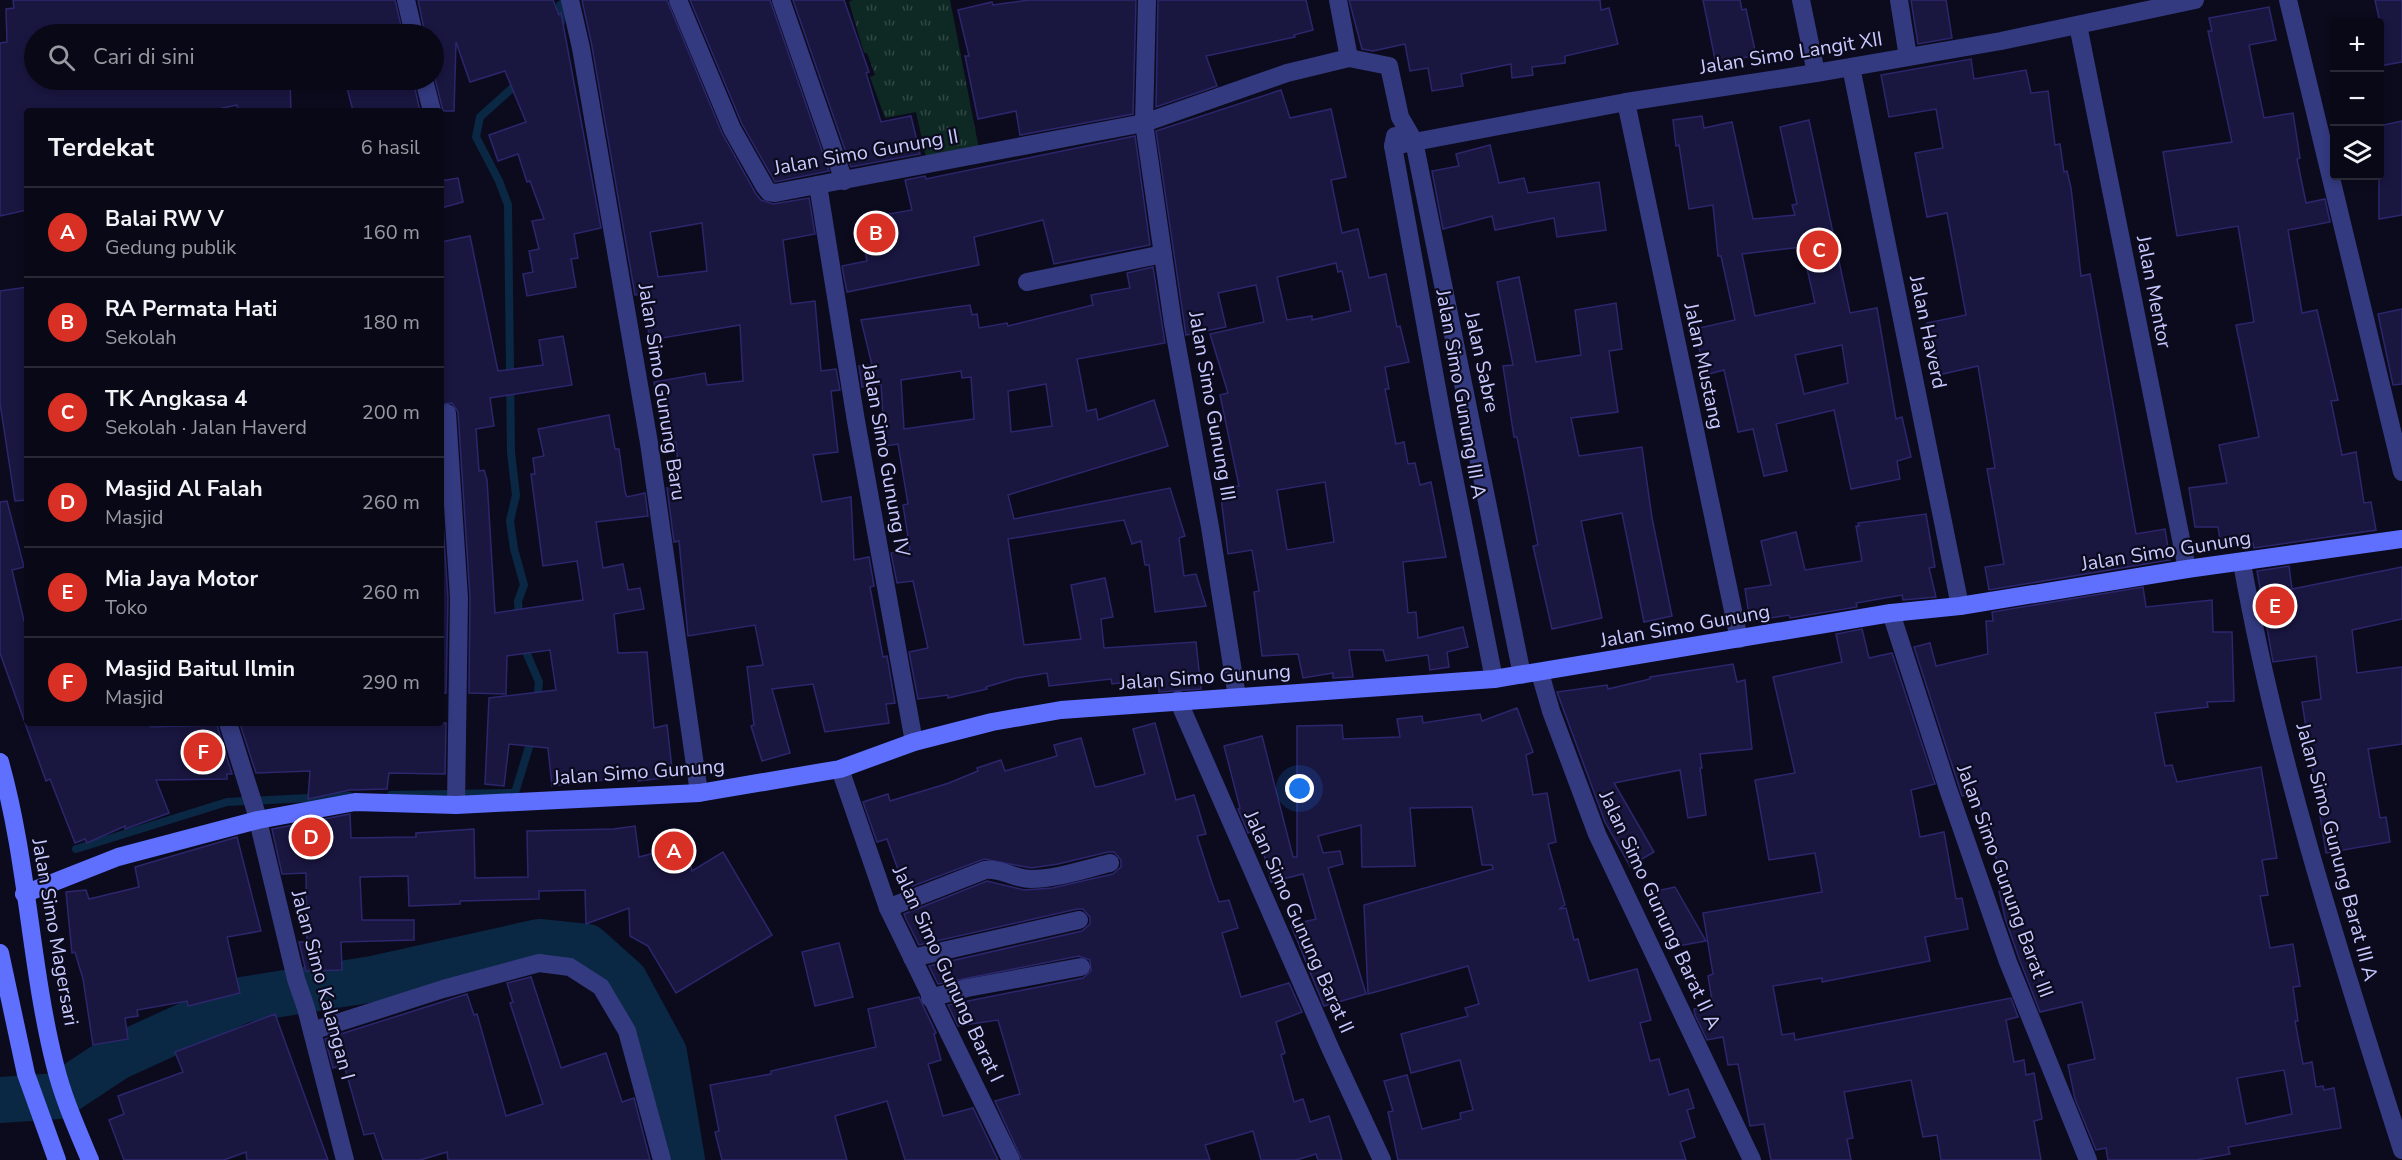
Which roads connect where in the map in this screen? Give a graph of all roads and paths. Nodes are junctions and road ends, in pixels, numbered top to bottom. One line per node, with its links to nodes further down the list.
1 (406, 0): 11 (street)
2 (678, 0): 25 (street, Jalan Simo Gunung II)
3 (781, 0): 24 (street)
4 (1147, 0): 21 (street, Jalan Simo Gunung III)
5 (1338, 0): 14 (street)
6 (1801, 0): 16 (street)
7 (1899, 0): 13 (street)
8 (2195, 0): 12 (street, Jalan Simo Langit XII)
9 (2288, 0): 29 (street)
10 (571, 2): 44 (street, Jalan Simo Gunung Baru)
11 (412, 24)
12 (2078, 25): 13 (street, Jalan Simo Langit XII); 32 (street, Jalan Mentor)
13 (1908, 57): 15 (street, Jalan Simo Langit XII)
14 (1349, 58): 20 (street, Jalan Sabre); 21 (street, Jalan Simo Gunung II)
15 (1851, 67): 16 (street, Jalan Simo Langit XII); 33 (street, Jalan Haverd)
16 (1816, 73): 18 (street, Jalan Simo Langit XII)
17 (427, 90): 19 (street)
18 (1626, 102): 22 (street, Jalan Simo Langit XII); 35 (street, Jalan Mustang)
19 (431, 108)
20 (1400, 117): 22 (street, Jalan Sabre); 23 (street, Jalan Simo Gunung III A)
21 (1144, 123): 24 (street, Jalan Simo Gunung II); 26 (street, Jalan Simo Gunung III)
22 (1414, 141): 23 (street, Jalan Simo Langit XII); 36 (street, Jalan Sabre)
23 (1393, 146): 37 (street, Jalan Simo Gunung III A)
24 (844, 181): 25 (street, Jalan Simo Gunung II)
25 (818, 185): 41 (street, Jalan Simo Gunung IV)
26 (1163, 254): 27 (street); 38 (street, Jalan Simo Gunung III)
27 (1027, 282)
28 (447, 413): 45 (street)
29 (2402, 472)
30 (2402, 539): 31 (main road, Jalan Simo Gunung)
31 (2242, 563): 32 (main road, Jalan Simo Gunung); 56 (street, Jalan Simo Gunung Barat III A)
32 (2187, 569): 33 (main road, Jalan Simo Gunung)
33 (1960, 606): 34 (main road, Jalan Simo Gunung)
34 (1891, 613): 35 (main road, Jalan Simo Gunung); 64 (street, Jalan Simo Gunung Barat III)
35 (1739, 639): 36 (main road, Jalan Simo Gunung)
36 (1531, 674): 37 (main road, Jalan Simo Gunung); 63 (street, Jalan Simo Gunung Barat II A)
37 (1494, 679): 38 (main road, Jalan Simo Gunung)
38 (1237, 697): 39 (main road, Jalan Simo Gunung)
39 (1178, 700): 41 (main road, Jalan Simo Gunung); 62 (street, Jalan Simo Gunung Barat II)
40 (229, 726): 46 (street, Jalan Simo Kalangan I)
41 (914, 742): 43 (main road, Jalan Simo Gunung)
42 (0, 762): 48 (main road, Jalan Simo Magersari)
43 (840, 770): 44 (main road, Jalan Simo Gunung); 49 (street, Jalan Simo Gunung Barat I)
44 (699, 793): 45 (main road, Jalan Simo Gunung)
45 (456, 796): 46 (main road, Jalan Simo Gunung)
46 (257, 815): 48 (main road, Jalan Simo Gunung); 55 (street, Jalan Simo Kalangan I)
47 (1110, 864): 49 (street)
48 (27, 892): 58 (main road, Jalan Simo Magersari)
49 (888, 908): 51 (street, Jalan Simo Gunung Barat I)
50 (1079, 920): 51 (street)
51 (912, 958): 54 (street, Jalan Simo Gunung Barat I)
52 (0, 959): 57 (main road)
53 (1081, 967): 54 (street)
54 (930, 998): 61 (street, Jalan Simo Gunung Barat I)
55 (312, 1032): 59 (street, Jalan Simo Kalangan I); 60 (street)
56 (2402, 1150)
57 (57, 1160)
58 (90, 1160)
59 (345, 1160)
60 (662, 1160)
61 (1011, 1160)
62 (1382, 1160)
63 (1752, 1160)
64 (2088, 1160)

